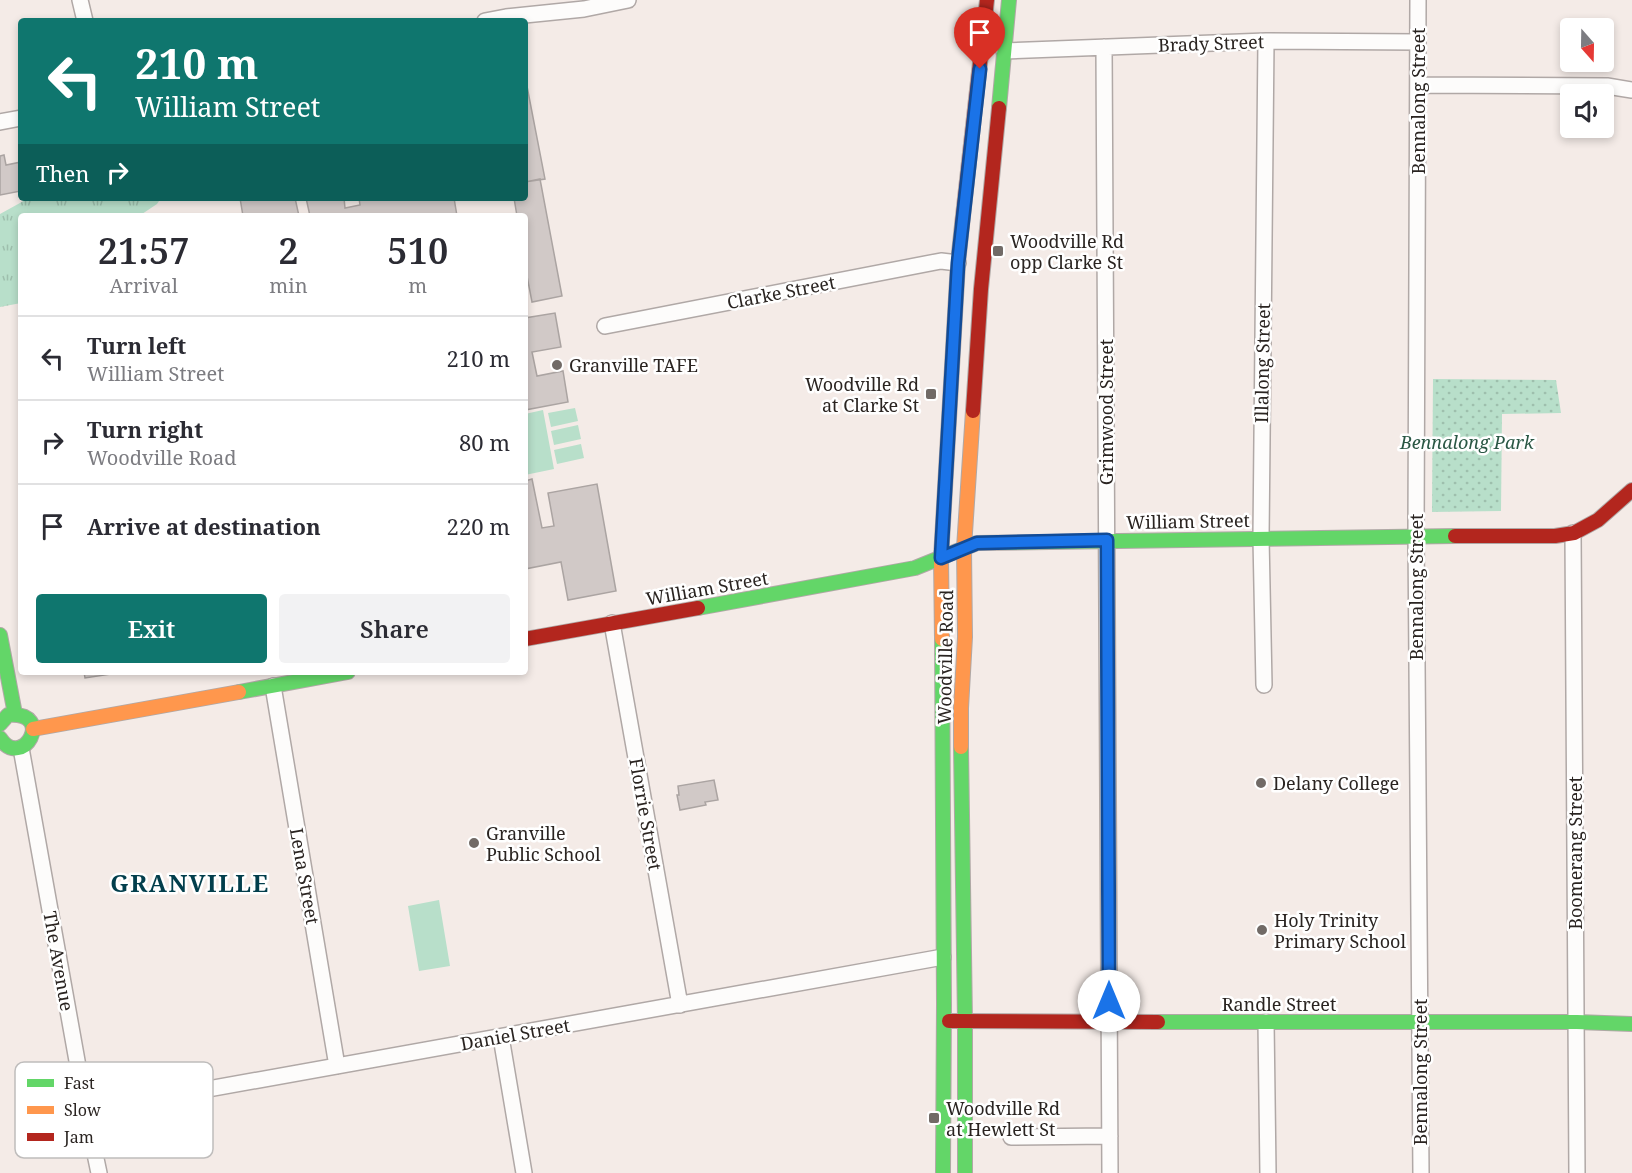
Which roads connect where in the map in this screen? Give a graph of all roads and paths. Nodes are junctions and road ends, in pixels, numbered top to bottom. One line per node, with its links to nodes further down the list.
1 (81, 0): 6 (street)
2 (628, 0): 7 (street)
3 (987, 0): 16 (main road, Woodville Road)
4 (1009, 0): 11 (main road, Woodville Road)
5 (1418, 0): 9 (street, Bennalong Street)
6 (84, 18)
7 (501, 18)
8 (1266, 41): 9 (street, Brady Street); 10 (street, Brady Street); 21 (street, Illalong Street)
9 (1418, 42): 12 (street, Bennalong Street)
10 (1104, 47): 11 (street, Brady Street); 22 (street, Grimwood Street)
11 (1004, 51): 23 (main road, Woodville Road)
12 (1418, 86): 13 (street); 20 (street, Bennalong Street)
13 (1632, 90)
14 (18, 119): 15 (street)
15 (0, 122)
16 (958, 263): 17 (street, Clarke Street); 24 (main road, Woodville Road)
17 (605, 326)
18 (1632, 490): 19 (main road, William Street)
19 (1573, 533): 20 (main road, William Street); 43 (street, Boomerang Street)
20 (1416, 536): 21 (main road, William Street); 42 (street, Bennalong Street)
21 (1261, 538): 22 (main road, William Street); 29 (street, Illalong Street)
22 (1107, 540): 23 (main road, William Street); 40 (street, Grimwood Street)
23 (964, 548): 24 (main road, William Street); 39 (main road, Woodville Road)
24 (941, 558): 25 (main road, William Street); 36 (main road, Woodville Road)
25 (612, 624): 27 (main road, William Street); 37 (street, Florrie Street)
26 (0, 635): 31 (main road)
27 (528, 638)
28 (332, 675): 30 (main road)
29 (1264, 684)
30 (273, 686): 33 (main road); 47 (street, Lena Street)
31 (15, 714): 32 (main road); 33 (main road)
32 (0, 724)
33 (33, 729): 35 (main road)
34 (1, 741): 35 (main road)
35 (21, 748): 46 (street, The Avenue)
36 (943, 957): 37 (street, Daniel Street); 38 (main road, Woodville Road)
37 (680, 1005): 45 (street, Daniel Street)
38 (944, 1021): 39 (main road, Randle Street); 54 (main road, Woodville Road)
39 (965, 1021): 40 (main road, Randle Street); 55 (main road, Woodville Road)
40 (1109, 1022): 41 (main road, Randle Street); 49 (street, Grimwood Street)
41 (1266, 1022): 42 (main road, Randle Street); 57 (street)
42 (1419, 1022): 43 (main road, Randle Street); 58 (street, Bennalong Street)
43 (1577, 1022): 44 (main road, Randle Street); 59 (street, Boomerang Street)
44 (1632, 1024)
45 (501, 1036): 47 (street, Daniel Street); 53 (street)
46 (77, 1062)
47 (337, 1066): 48 (street, Daniel Street)
48 (213, 1088)
49 (1110, 1136): 50 (street); 56 (street, Grimwood Street)
50 (1011, 1137)
51 (96, 1158): 52 (street, The Avenue)
52 (99, 1173)
53 (524, 1173)
54 (943, 1173)
55 (965, 1173)
56 (1110, 1173)
57 (1268, 1173)
58 (1421, 1173)
59 (1577, 1173)

